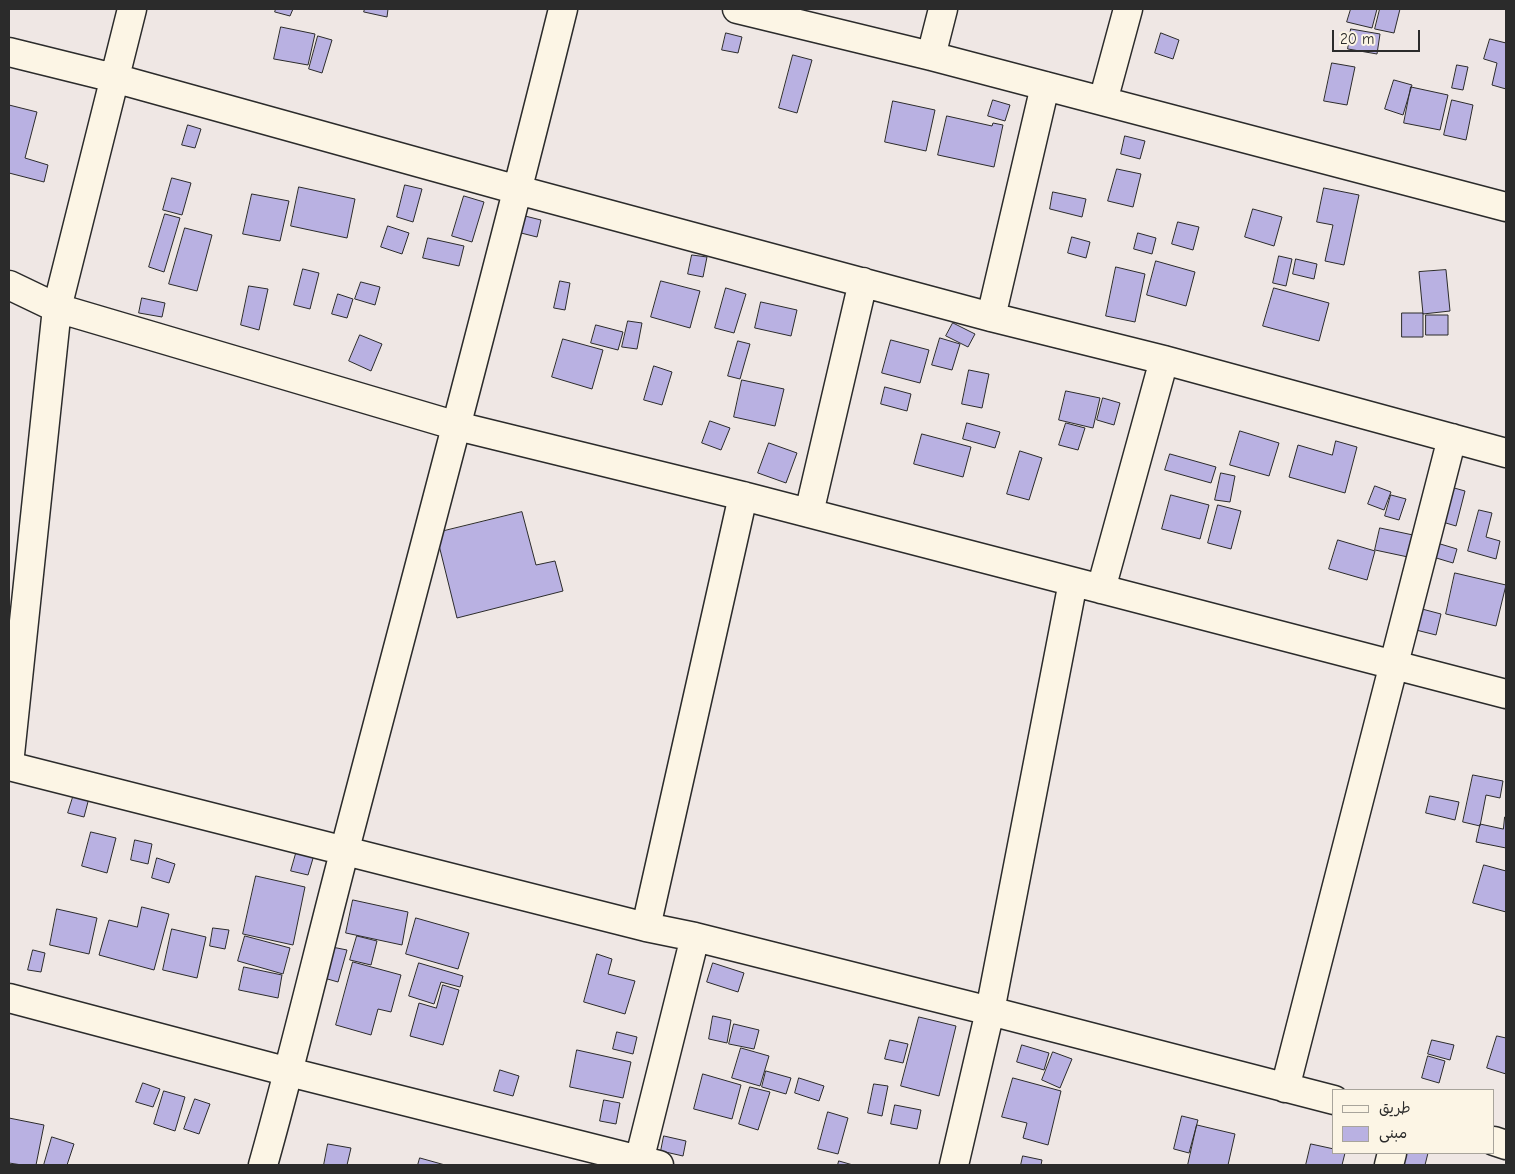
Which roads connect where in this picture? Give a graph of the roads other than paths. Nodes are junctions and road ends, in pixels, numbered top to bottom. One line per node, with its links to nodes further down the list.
1 (132, 9): 8 (street)
2 (564, 9): 11 (street)
3 (737, 9): 7 (street)
4 (943, 9): 7 (street)
5 (1128, 9): 10 (street)
6 (9, 52): 8 (street)
7 (931, 56): 9 (street)
8 (114, 78): 11 (street); 15 (street)
9 (1045, 86): 10 (street); 16 (street)
10 (1103, 101): 12 (street)
11 (518, 190): 13 (street); 18 (street)
12 (1506, 207)
13 (862, 282): 16 (street); 22 (street)
14 (9, 285): 15 (street)
15 (57, 308): 18 (street); 27 (street)
16 (991, 317): 17 (street)
17 (1164, 360): 19 (street); 24 (street)
18 (457, 426): 21 (street); 28 (street)
19 (1452, 438): 20 (street); 25 (street)
20 (1506, 453)
21 (743, 496): 22 (street); 29 (street)
22 (809, 513): 23 (street)
23 (1073, 582): 24 (street); 32 (street)
24 (1101, 589): 25 (street)
25 (1394, 665): 26 (street); 34 (street)
26 (1504, 685)
27 (9, 765): 28 (street)
28 (344, 851): 29 (street); 33 (street)
29 (646, 927): 30 (street)
30 (695, 937): 32 (street); 36 (street)
31 (9, 998): 33 (street)
32 (990, 1011): 34 (street); 38 (street)
33 (289, 1072): 36 (street); 37 (street)
34 (1285, 1088): 35 (street)
35 (1332, 1100)
36 (645, 1163)
37 (263, 1165)
38 (954, 1165)

